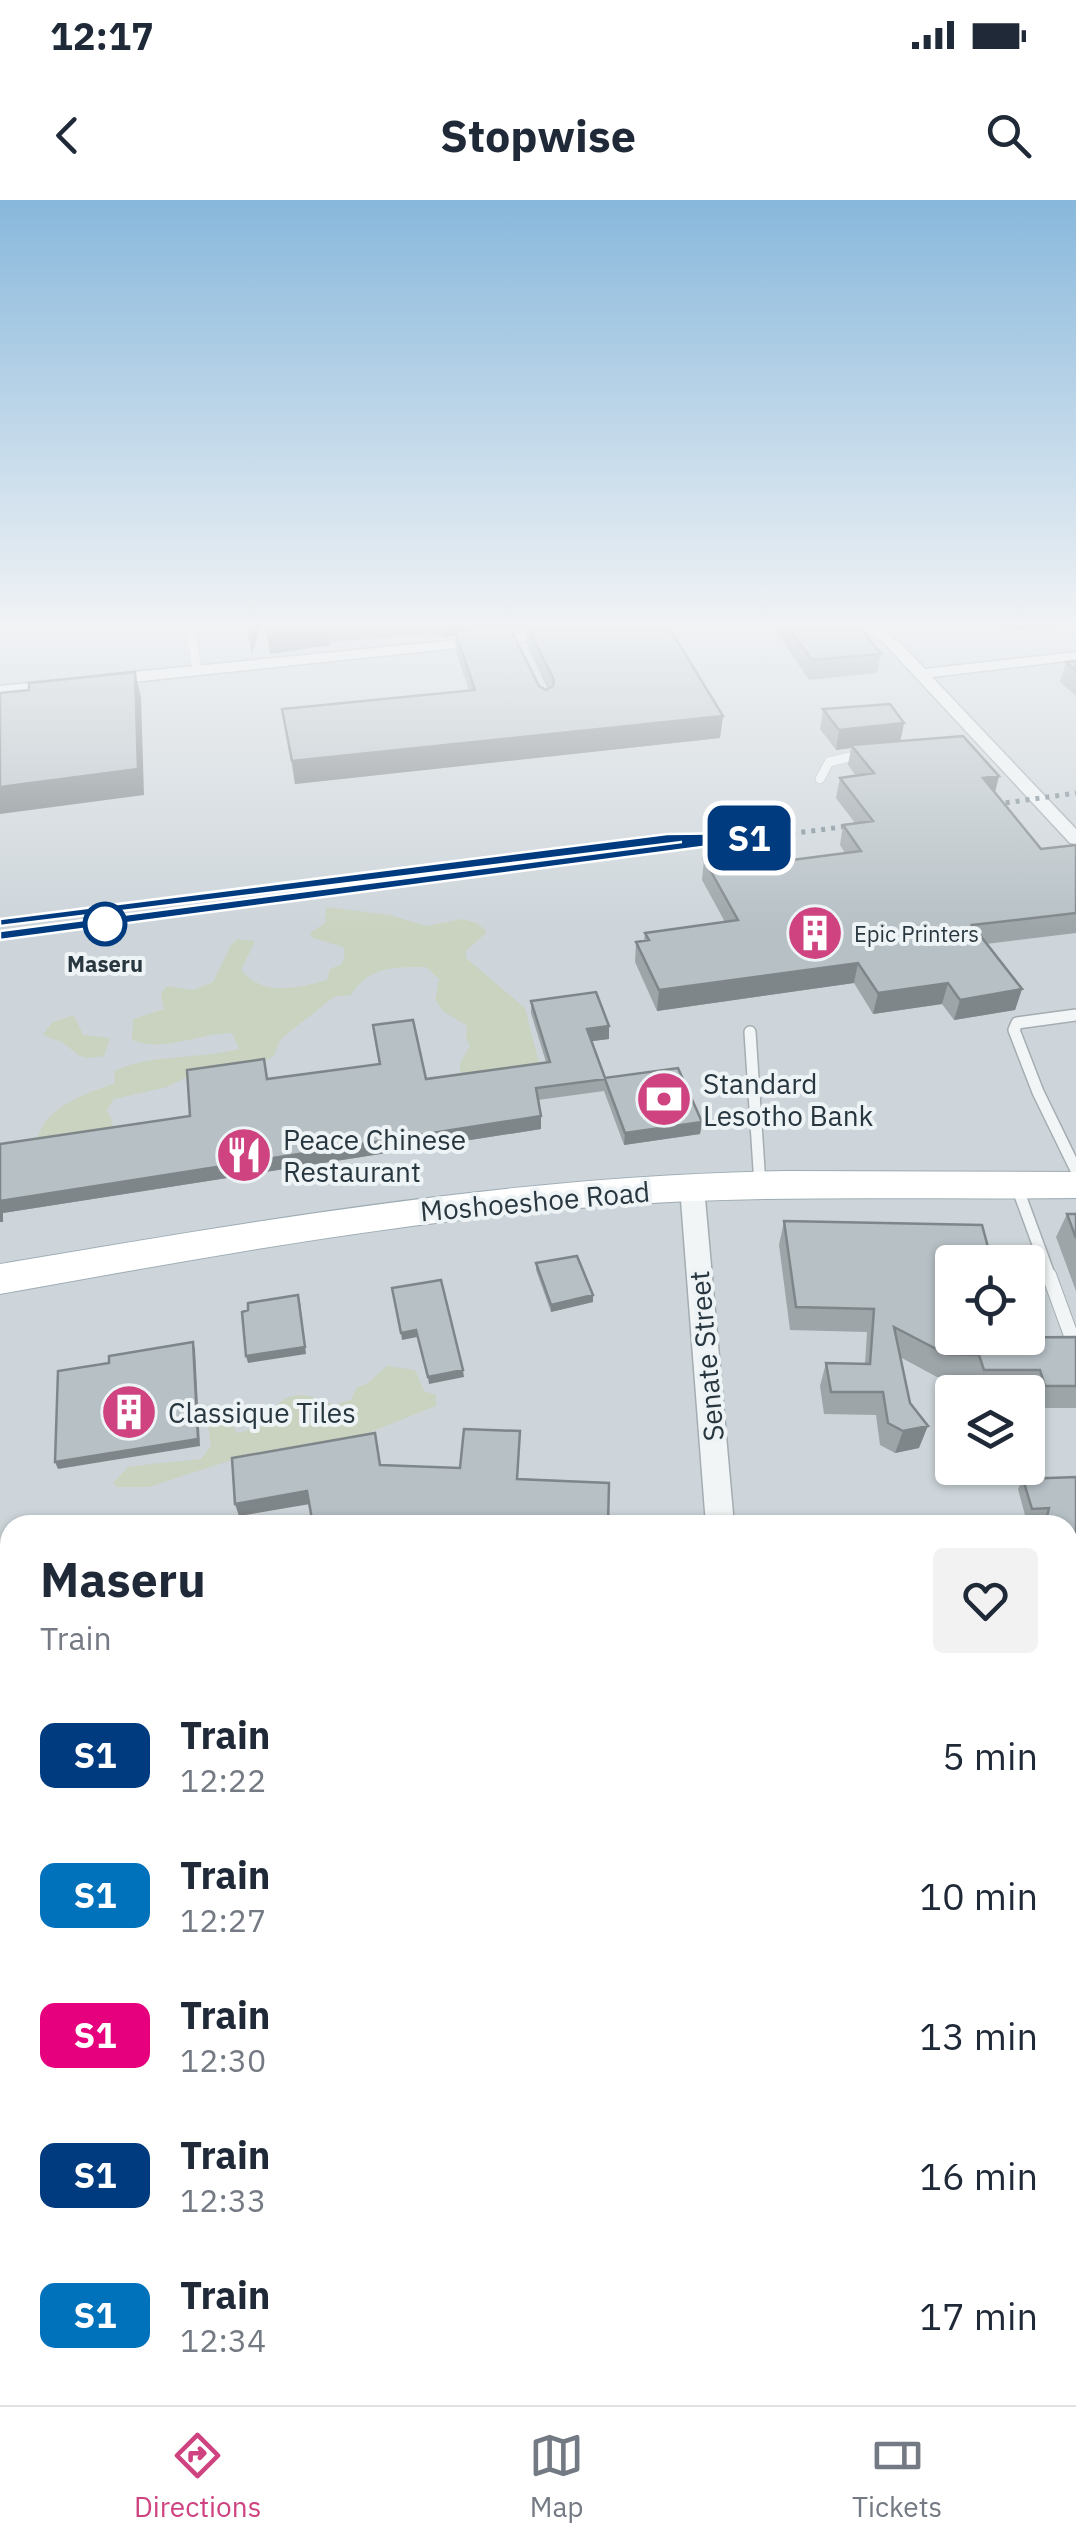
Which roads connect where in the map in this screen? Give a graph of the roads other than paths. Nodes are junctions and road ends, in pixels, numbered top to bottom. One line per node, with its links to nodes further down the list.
1 (963, 724): 4 (street)
2 (875, 753): 3 (lane)
3 (820, 778)
4 (1076, 839)
5 (1076, 1015): 7 (lane)
6 (750, 1032): 11 (lane)
7 (1076, 1170)
8 (1076, 1185): 9 (main road, Moshoeshoe Road)
9 (1017, 1186): 11 (main road, Moshoeshoe Road); 13 (lane)
10 (692, 1187): 11 (main road, Moshoeshoe Road); 12 (main road, Moshoeshoe Road); 14 (street, Senate Street)
11 (760, 1187)
12 (0, 1278)
13 (1076, 1349)
14 (719, 1515)
15 (380, 2405): 16 (street)
16 (582, 2405)

